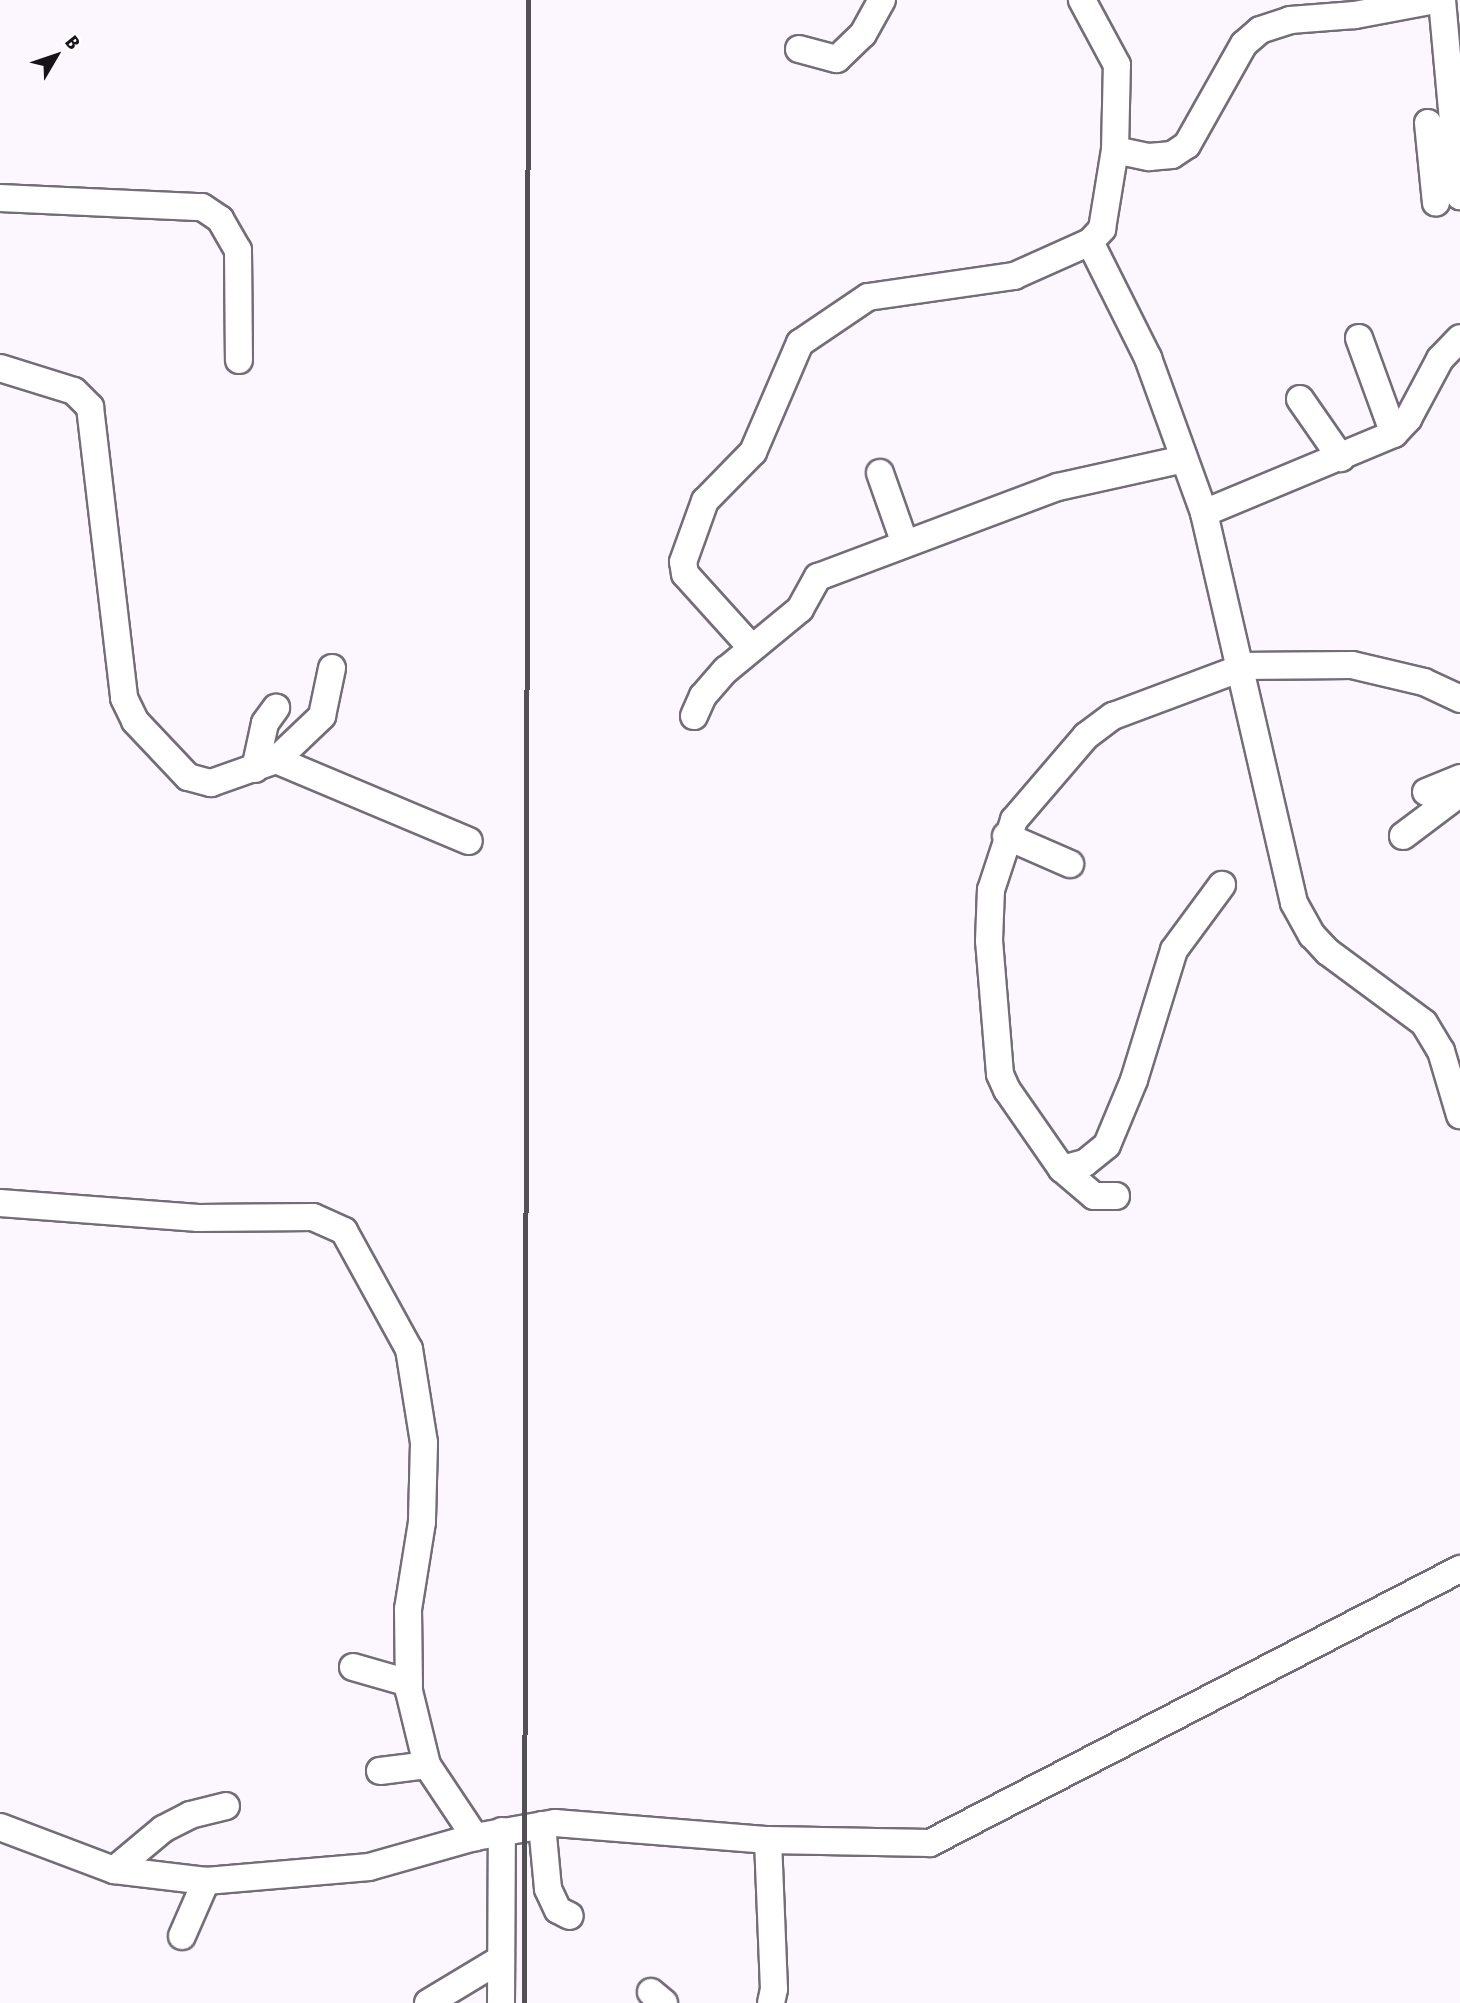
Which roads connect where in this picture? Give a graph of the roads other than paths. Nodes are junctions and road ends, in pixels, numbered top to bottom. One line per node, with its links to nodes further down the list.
1 (882, 0): 5 (street)
2 (1082, 0): 7 (street)
3 (1435, 0): 7 (street)
4 (1442, 0): 8 (street)
5 (799, 49)
6 (1428, 123): 8 (street)
7 (1115, 150): 11 (street)
8 (1445, 167): 10 (street)
9 (0, 198): 14 (street)
10 (1448, 200)
11 (1090, 242): 19 (street); 23 (street)
12 (1359, 338): 17 (street)
13 (1460, 338): 17 (street)
14 (239, 360)
15 (0, 368): 29 (street)
16 (1300, 399): 18 (street)
17 (1394, 434): 18 (street)
18 (1341, 458): 21 (street)
19 (1184, 460): 21 (street); 22 (street)
20 (880, 473): 22 (street)
21 (1204, 513): 24 (street)
22 (905, 544): 23 (street)
23 (751, 647): 28 (street)
24 (1239, 667): 26 (street); 33 (street); 38 (street)
25 (332, 668): 29 (street)
26 (1460, 699)
27 (276, 708): 29 (street)
28 (694, 716)
29 (266, 764): 35 (street)
30 (1460, 778): 31 (street)
31 (1426, 792)
32 (1460, 793): 34 (street)
33 (1006, 836): 36 (street); 39 (street)
34 (1403, 836)
35 (469, 841)
36 (1070, 864)
37 (1222, 886): 39 (street)
38 (1460, 1115)
39 (1062, 1169): 40 (street)
40 (1116, 1196)
41 (0, 1203): 44 (street)
42 (1460, 1569): 52 (street)
43 (353, 1667): 44 (street)
44 (408, 1683): 45 (street)
45 (427, 1765): 46 (street); 51 (street)
46 (380, 1771)
47 (226, 1806): 53 (street)
48 (542, 1825): 50 (street); 52 (street); 55 (street)
49 (0, 1827): 53 (street)
50 (502, 1831): 51 (street); 57 (street)
51 (475, 1837): 54 (street)
52 (768, 1840): 60 (street)
53 (114, 1870): 54 (street)
54 (206, 1881): 56 (street)
55 (569, 1916)
56 (182, 1936)
57 (501, 1959): 58 (street); 59 (street)
58 (428, 2003)
59 (501, 2003)
60 (771, 2003)

